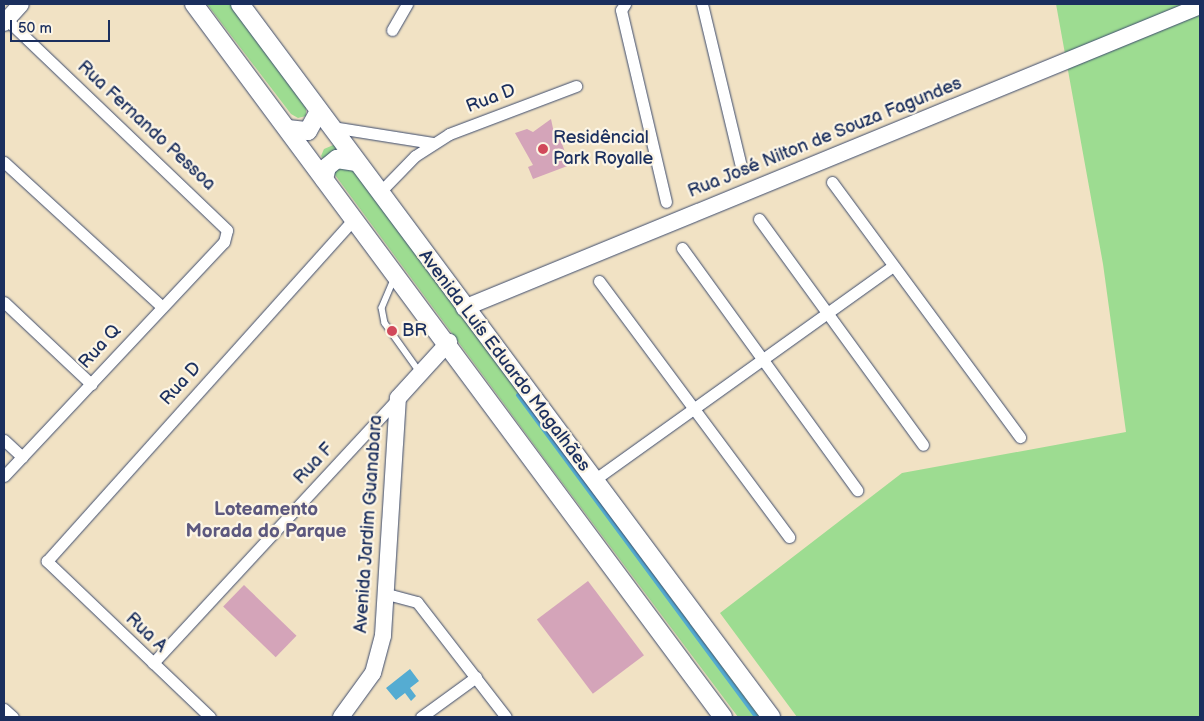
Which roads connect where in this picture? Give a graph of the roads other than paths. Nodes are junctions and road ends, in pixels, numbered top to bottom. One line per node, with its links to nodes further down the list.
1 (22, 4): 8 (street)
2 (194, 4): 13 (main road, Avenida Luís Eduardo Magalhães)
3 (240, 4): 11 (main road, Avenida Luís Eduardo Magalhães)
4 (407, 4): 9 (street)
5 (625, 4): 21 (street)
6 (702, 4): 17 (street)
7 (1200, 6): 31 (street, Rua José Nilton de Souza Fagundes)
8 (5, 22): 24 (street, Rua Fernando Pessoa)
9 (392, 30)
10 (576, 86): 14 (street, Rua D)
11 (319, 111): 12 (main road, Avenida Luís Eduardo Magalhães); 13 (main road)
12 (332, 127): 14 (street); 16 (main road, Avenida Luís Eduardo Magalhães)
13 (288, 129): 18 (main road, Avenida Luís Eduardo Magalhães)
14 (433, 143): 20 (street, Rua D)
15 (4, 162): 30 (street)
16 (355, 162): 18 (main road); 20 (main road, Avenida Luís Eduardo Magalhães)
17 (741, 167)
18 (324, 179): 22 (main road, Avenida Luís Eduardo Magalhães)
19 (832, 182): 26 (street)
20 (378, 194): 31 (main road, Avenida Luís Eduardo Magalhães)
21 (666, 202)
22 (354, 219): 27 (main road, Avenida Luís Eduardo Magalhães); 47 (street, Rua D)
23 (759, 219): 32 (street)
24 (224, 242): 30 (street, Rua Q)
25 (682, 248): 34 (street)
26 (892, 267): 32 (street); 39 (street)
27 (397, 274): 33 (main road, Avenida Luís Eduardo Magalhães); 35 (lane)
28 (600, 281): 38 (street)
29 (4, 302): 36 (street)
30 (161, 306): 36 (street, Rua Q)
31 (464, 308): 44 (main road, Avenida Luís Eduardo Magalhães)
32 (828, 314): 34 (street); 41 (street)
33 (449, 342): 35 (street, Avenida Jardim Guanabara); 57 (main road, Avenida Luís Eduardo Magalhães)
34 (764, 361): 38 (street); 45 (street)
35 (421, 372): 37 (street, Avenida Jardim Guanabara)
36 (91, 384): 42 (street, Rua Q)
37 (398, 398): 48 (street, Avenida Jardim Guanabara); 49 (street, Rua F)
38 (696, 409): 44 (street); 46 (street)
39 (1020, 437)
40 (4, 440): 42 (street)
41 (923, 445)
42 (22, 457): 43 (street, Rua Q)
43 (4, 476)
44 (594, 480): 58 (main road, Avenida Luís Eduardo Magalhães)
45 (857, 490)
46 (789, 537)
47 (57, 574): 49 (street, Rua A)
48 (387, 594): 50 (street); 54 (street, Avenida Jardim Guanabara)
49 (153, 664): 53 (street, Rua A)
50 (476, 677): 55 (street); 56 (street)
51 (4, 709): 52 (street)
52 (13, 717)
53 (210, 717)
54 (341, 717)
55 (421, 717)
56 (506, 717)
57 (724, 717)
58 (771, 717)

